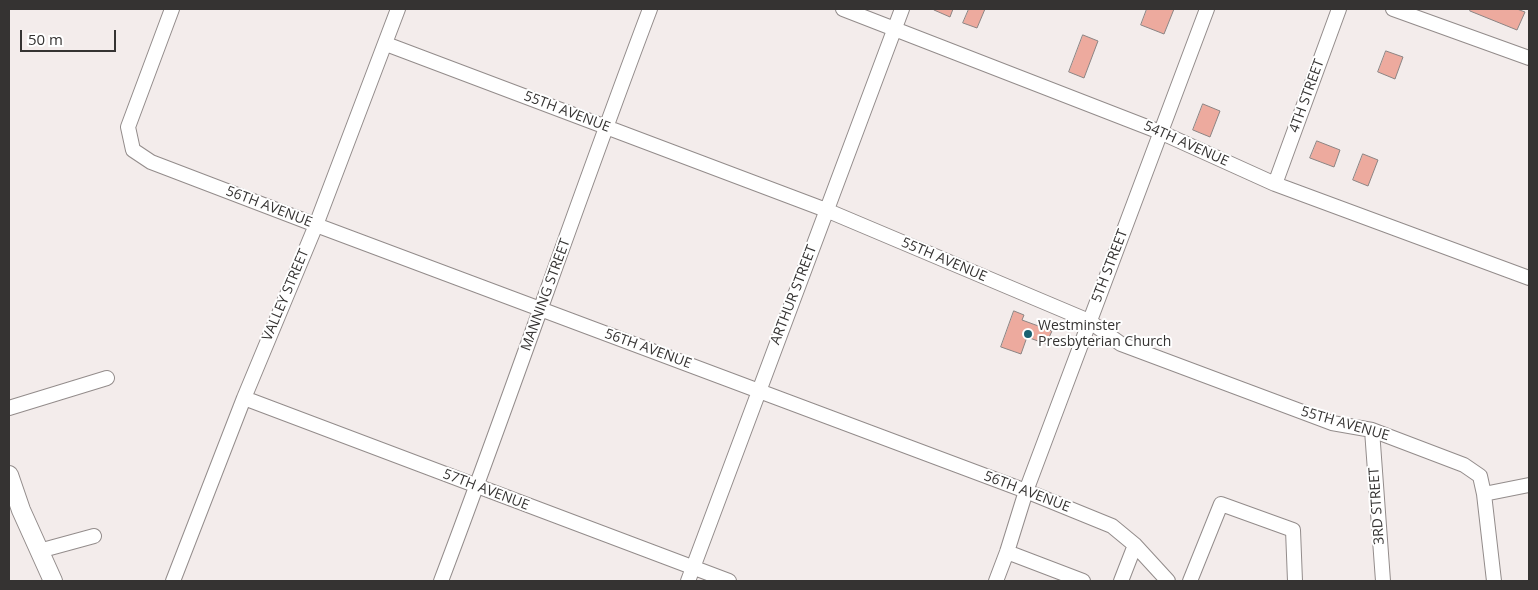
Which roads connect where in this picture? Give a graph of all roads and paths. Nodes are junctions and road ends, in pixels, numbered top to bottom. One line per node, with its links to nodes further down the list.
1 (172, 9): 16 (street, 56TH AVENUE)
2 (398, 9): 10 (street, VALLEY STREET)
3 (650, 9): 12 (street, MANNING STREET)
4 (843, 9): 9 (street, 54TH AVENUE)
5 (902, 9): 9 (street, ARTHUR STREET)
6 (1207, 9): 13 (street, 5TH STREET)
7 (1339, 9): 14 (street, 4TH STREET)
8 (1393, 9): 11 (street)
9 (894, 28): 13 (street, 54TH AVENUE); 15 (street, ARTHUR STREET)
10 (386, 44): 12 (street, 55TH AVENUE); 16 (street, VALLEY STREET)
11 (1529, 58)
12 (606, 126): 15 (street, 55TH AVENUE); 18 (street, MANNING STREET)
13 (1160, 132): 14 (street, 54TH AVENUE); 19 (street, 5TH STREET)
14 (1275, 184): 17 (street, 54TH AVENUE)
15 (826, 210): 19 (street, 55TH AVENUE); 21 (street, ARTHUR STREET)
16 (316, 225): 18 (street, 56TH AVENUE); 22 (street, VALLEY STREET)
17 (1529, 278)
18 (541, 310): 21 (street, 56TH AVENUE); 27 (street, MANNING STREET)
19 (1090, 321): 24 (street, 55TH AVENUE); 28 (street, 5TH STREET)
20 (107, 378): 23 (street)
21 (758, 390): 28 (street, 56TH AVENUE); 35 (street, ARTHUR STREET)
22 (244, 398): 27 (street, 57TH AVENUE); 37 (street, VALLEY STREET)
23 (9, 408)
24 (1372, 430): 29 (street, 55TH AVENUE); 47 (street, 3RD STREET)
25 (9, 475): 30 (main road)
26 (1529, 485): 29 (street)
27 (477, 486): 35 (street, 57TH AVENUE); 38 (street, MANNING STREET)
28 (1026, 491): 32 (street, 56TH AVENUE); 34 (street, 5TH STREET)
29 (1484, 494): 48 (street)
30 (15, 512): 33 (main road)
31 (94, 536): 33 (street)
32 (1135, 545): 43 (street); 44 (street, 56TH AVENUE)
33 (39, 551): 36 (main road)
34 (1008, 552): 41 (street, 5TH STREET); 42 (street)
35 (693, 567): 39 (street, ARTHUR STREET); 40 (street, 57TH AVENUE)
36 (53, 581)
37 (173, 581)
38 (441, 581)
39 (688, 581)
40 (729, 581)
41 (996, 581)
42 (1083, 581)
43 (1121, 581)
44 (1168, 581)
45 (1190, 581): 46 (street)
46 (1295, 581)
47 (1382, 581)
48 (1494, 581)

